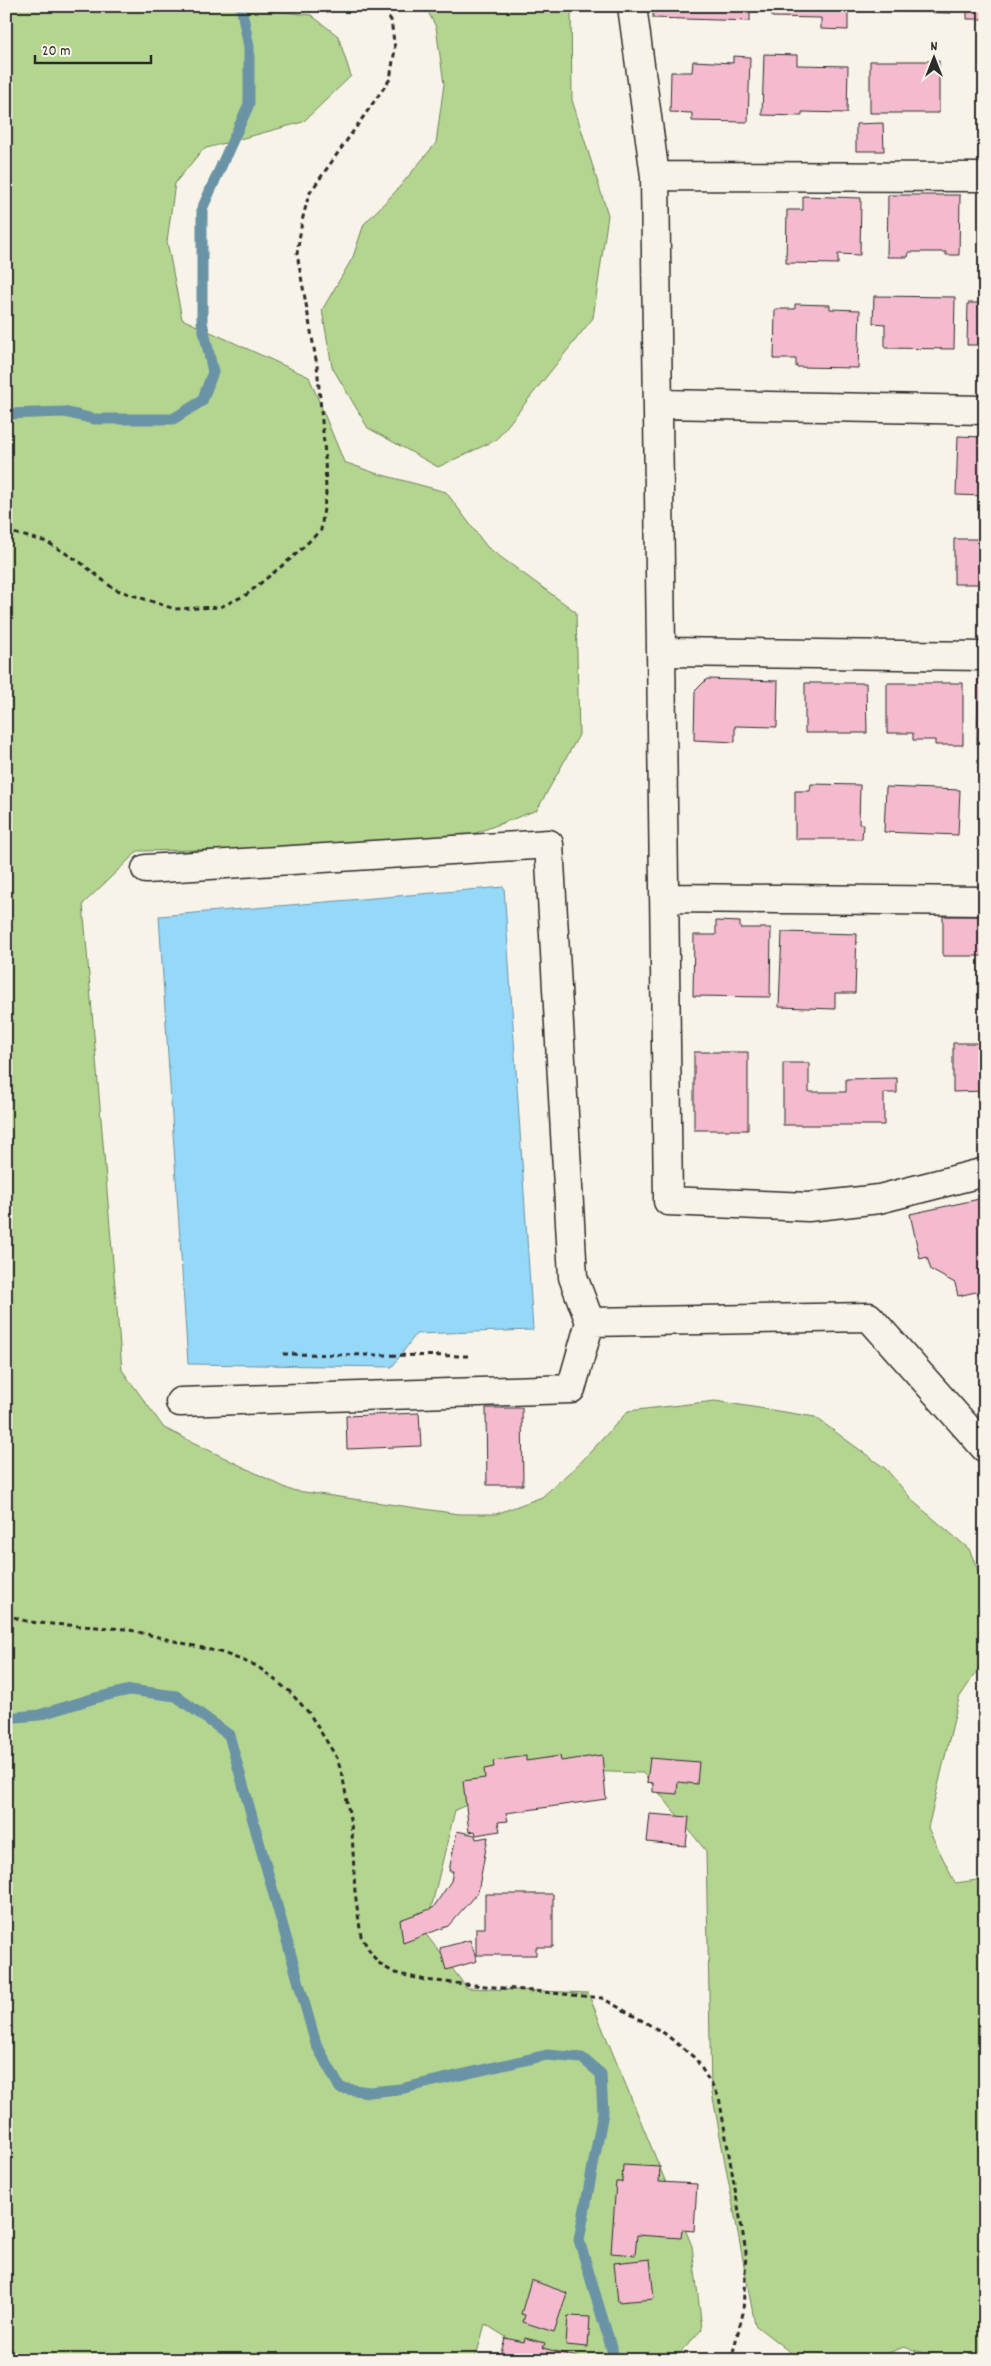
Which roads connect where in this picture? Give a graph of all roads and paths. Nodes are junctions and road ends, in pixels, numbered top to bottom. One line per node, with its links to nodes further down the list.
1 (381, 6): 7 (path)
2 (632, 6): 3 (street)
3 (655, 176): 4 (street); 5 (street)
4 (985, 177)
5 (659, 404): 6 (street); 8 (street)
6 (985, 410)
7 (6, 531)
8 (662, 652): 9 (street); 11 (street)
9 (985, 656)
10 (146, 869): 14 (street)
11 (664, 898): 12 (street); 13 (street)
12 (985, 901)
13 (985, 1172)
14 (590, 1322): 17 (street); 18 (street)
15 (283, 1354): 16 (path)
16 (472, 1356)
17 (180, 1402)
18 (985, 1448)
19 (6, 1612): 20 (path)
20 (731, 2360)

